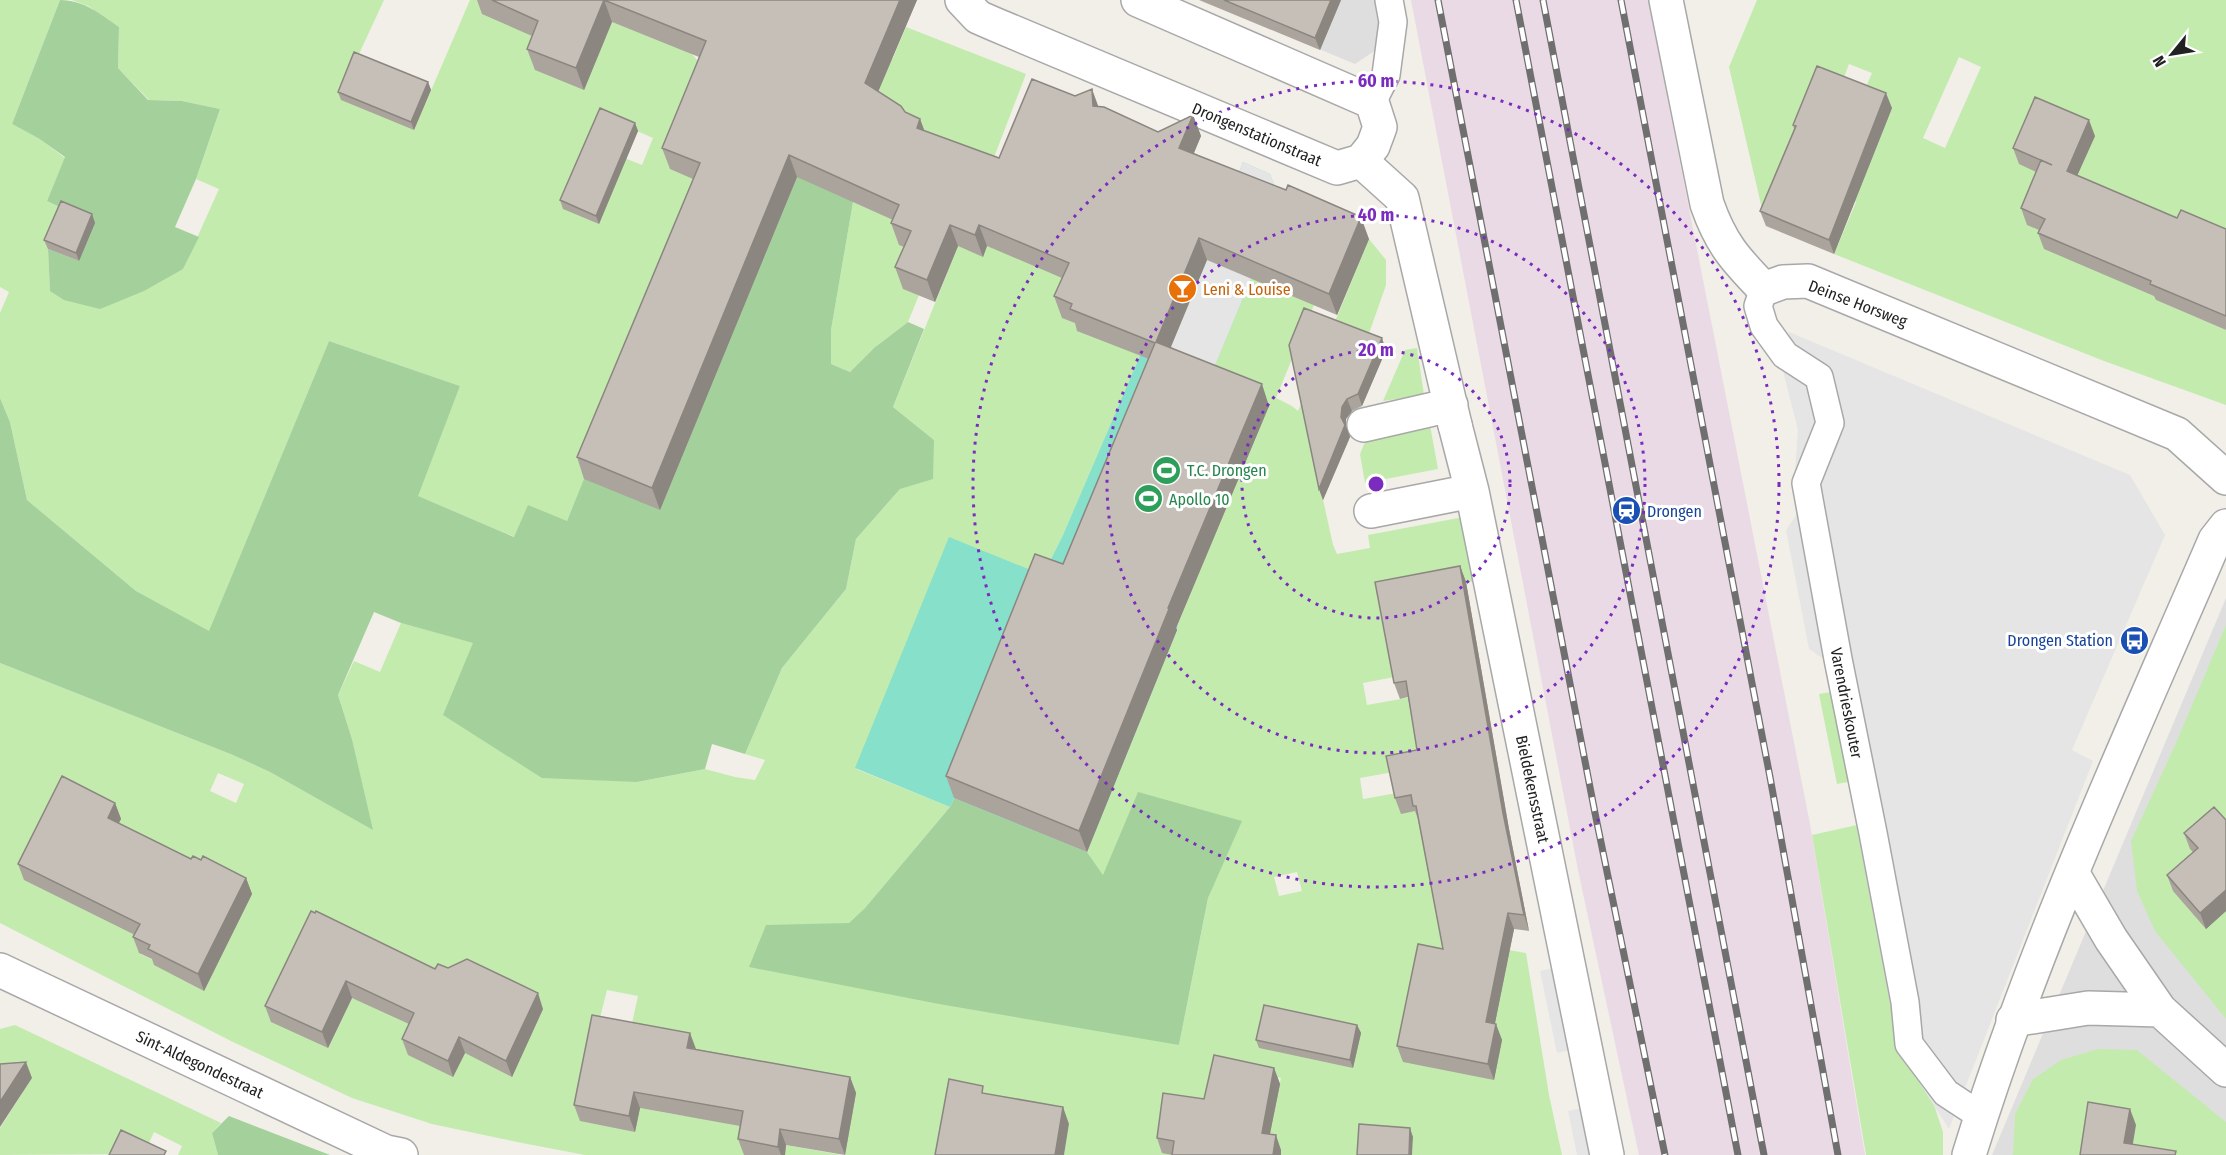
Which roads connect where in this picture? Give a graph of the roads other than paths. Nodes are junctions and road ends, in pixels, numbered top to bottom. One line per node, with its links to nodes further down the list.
1 (962, 0): 6 (street, Drongenstationstraat)
2 (1138, 0): 5 (street)
3 (1389, 0): 5 (lane)
4 (1666, 0): 7 (street)
5 (1372, 102): 6 (street)
6 (1361, 161): 8 (street, Bieldekensstraat)
7 (1764, 289): 10 (street, Deinse Horsweg); 19 (lane, Varendrieskouter)
8 (1453, 415): 9 (street); 11 (street, Bieldekensstraat)
9 (1364, 425)
10 (2226, 478)
11 (1472, 491): 12 (street); 21 (street, Bieldekensstraat)
12 (1371, 511)
13 (2220, 533): 14 (street)
14 (2073, 874): 16 (street); 17 (street)
15 (0, 970): 20 (street, Sint-Aldegondestraat)
16 (2160, 1010): 17 (street); 18 (street)
17 (2013, 1020): 19 (street)
18 (2226, 1070)
19 (1982, 1116): 22 (street)
20 (400, 1155)
21 (1608, 1155)
22 (1970, 1155)

